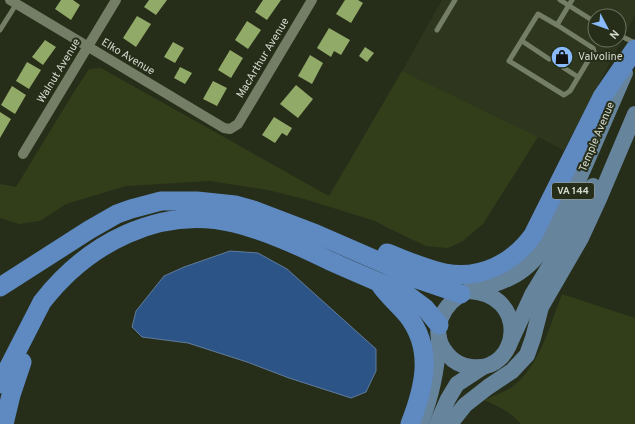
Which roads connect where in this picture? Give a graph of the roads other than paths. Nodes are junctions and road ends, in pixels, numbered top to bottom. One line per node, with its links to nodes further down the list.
1 (116, 0): 13 (street, Walnut Avenue)
2 (312, 0): 20 (street, MacArthur Avenue)
3 (455, 0): 11 (lane)
4 (560, 0): 7 (lane)
5 (572, 0): 7 (lane)
6 (15, 1): 10 (lane); 13 (street, Elko Avenue)
7 (568, 5): 8 (lane); 9 (lane)
8 (587, 17)
9 (557, 25): 12 (lane); 17 (lane)
10 (0, 30)
11 (437, 30)
12 (522, 41): 15 (lane); 17 (lane)
13 (88, 47): 20 (street, Elko Avenue); 21 (street, Walnut Avenue)
14 (635, 50): 23 (highway); 27 (main road, Temple Avenue / VA 144)
15 (549, 59)
16 (564, 68): 17 (lane)
17 (578, 77)
18 (635, 106): 29 (main road, Temple Avenue / VA 144)
19 (635, 114): 37 (main road)
20 (234, 127)
21 (23, 154)
22 (197, 201): 23 (highway); 26 (highway); 30 (highway)
23 (350, 249): 27 (highway)
24 (77, 265): 25 (highway); 32 (highway); 33 (highway)
25 (378, 282): 28 (highway); 34 (highway)
26 (0, 287)
27 (464, 293): 28 (main road, VA 144); 29 (main road)
28 (439, 332): 31 (main road); 35 (main road, VA 144)
29 (508, 347): 31 (main road, VA 144)
30 (0, 363)
31 (485, 366): 36 (main road, VA 144)
32 (0, 384)
33 (4, 424)
34 (410, 424)
35 (420, 424)
36 (436, 424)
37 (450, 424)

